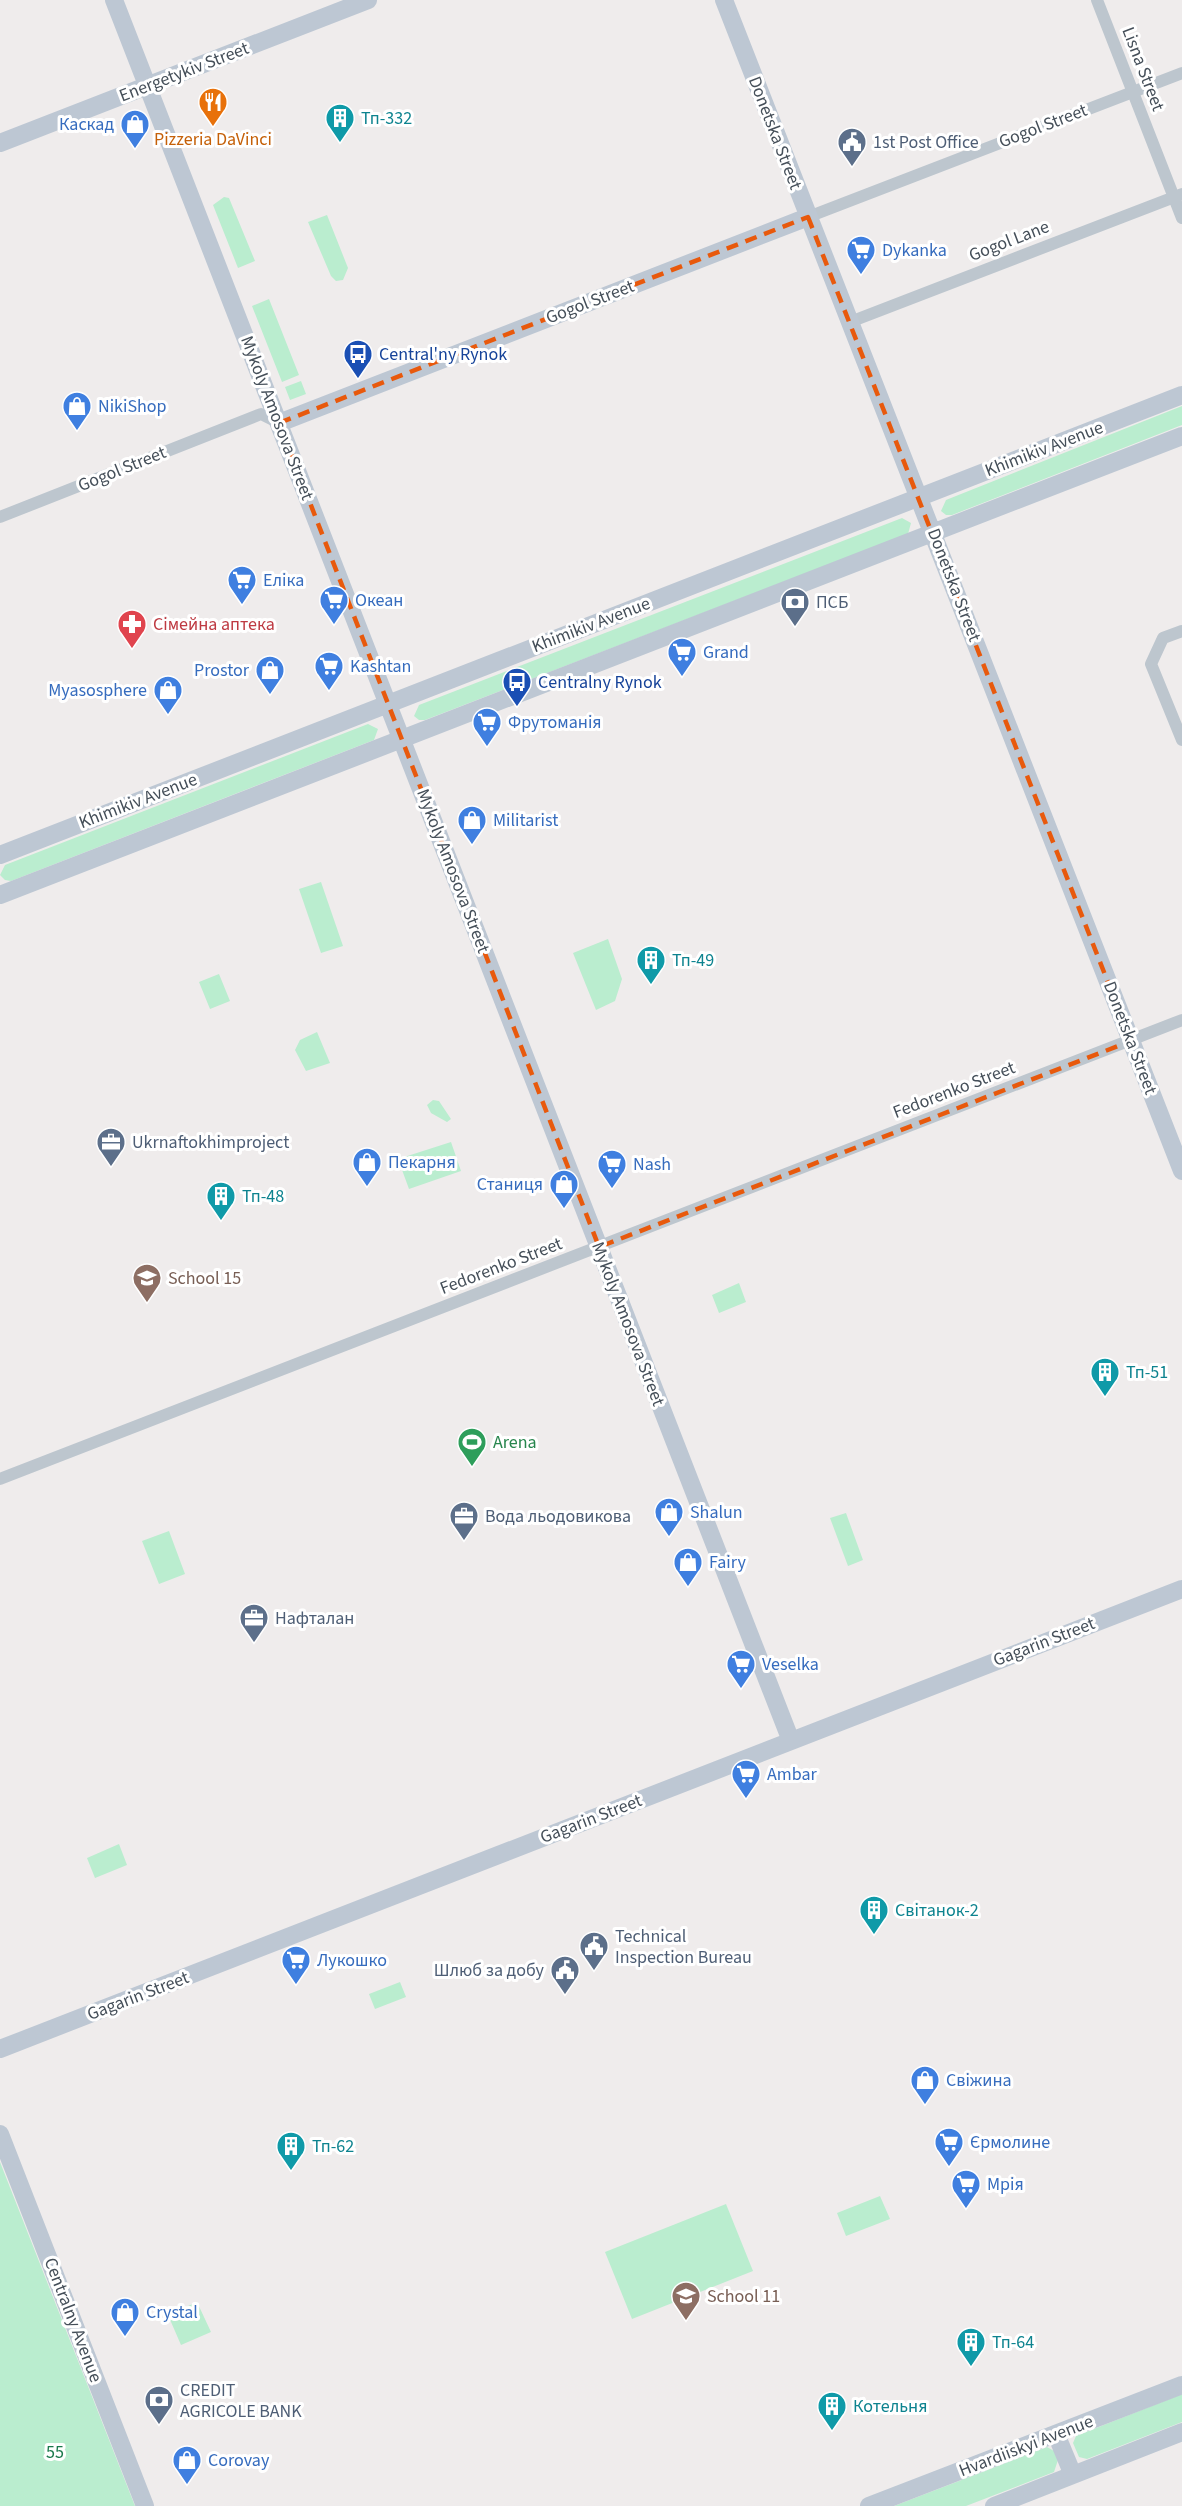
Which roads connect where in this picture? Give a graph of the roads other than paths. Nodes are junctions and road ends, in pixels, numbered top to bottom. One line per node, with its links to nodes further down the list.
1 (114, 0): 6 (street, Mykoly Amosova Street)
2 (368, 0): 6 (street, Energetykiv Street)
3 (724, 0): 10 (street, Donetska Street)
4 (1097, 0): 7 (street, Lisna Street)
5 (1182, 73): 7 (street, Gogol Street)
6 (147, 86): 8 (street, Energetykiv Street); 14 (street, Mykoly Amosova Street)
7 (1133, 92): 9 (street, Lisna Street); 10 (street, Gogol Street)
8 (0, 143)
9 (1178, 196): 11 (street, Lisna Street); 12 (street, Gogol Lane)
10 (808, 217): 12 (street, Donetska Street); 14 (street, Gogol Street)
11 (1182, 218)
12 (850, 322): 16 (street, Donetska Street)
13 (1182, 395): 16 (street, Khimikiv Avenue)
14 (279, 423): 17 (street, Gogol Street); 20 (street, Mykoly Amosova Street)
15 (1182, 436): 18 (street, Khimikiv Avenue)
16 (920, 497): 18 (street, Donetska Street); 20 (street, Khimikiv Avenue)
17 (0, 517)
18 (933, 531): 21 (street, Khimikiv Avenue); 26 (street, Donetska Street)
19 (1182, 631): 22 (street)
20 (388, 704): 21 (street, Mykoly Amosova Street); 23 (street, Khimikiv Avenue)
21 (402, 739): 24 (street, Khimikiv Avenue); 28 (street, Mykoly Amosova Street)
22 (1182, 740)
23 (0, 855)
24 (0, 895)
25 (1182, 1020): 26 (street, Fedorenko Street)
26 (1131, 1041): 27 (street, Donetska Street); 28 (street, Fedorenko Street)
27 (1182, 1171)
28 (599, 1247): 29 (street, Fedorenko Street); 31 (street, Mykoly Amosova Street)
29 (0, 1479)
30 (1182, 1589): 31 (street, Gagarin Street)
31 (791, 1741): 32 (street, Gagarin Street)
32 (0, 2049)
33 (0, 2134): 38 (street, Centralny Avenue)
34 (1182, 2385): 36 (street, Hvardiiskyi Avenue)
35 (1182, 2432): 37 (street)
36 (1056, 2434): 37 (street); 39 (street, Hvardiiskyi Avenue)
37 (1073, 2475): 40 (street)
38 (145, 2506)
39 (869, 2506)
40 (994, 2506)

